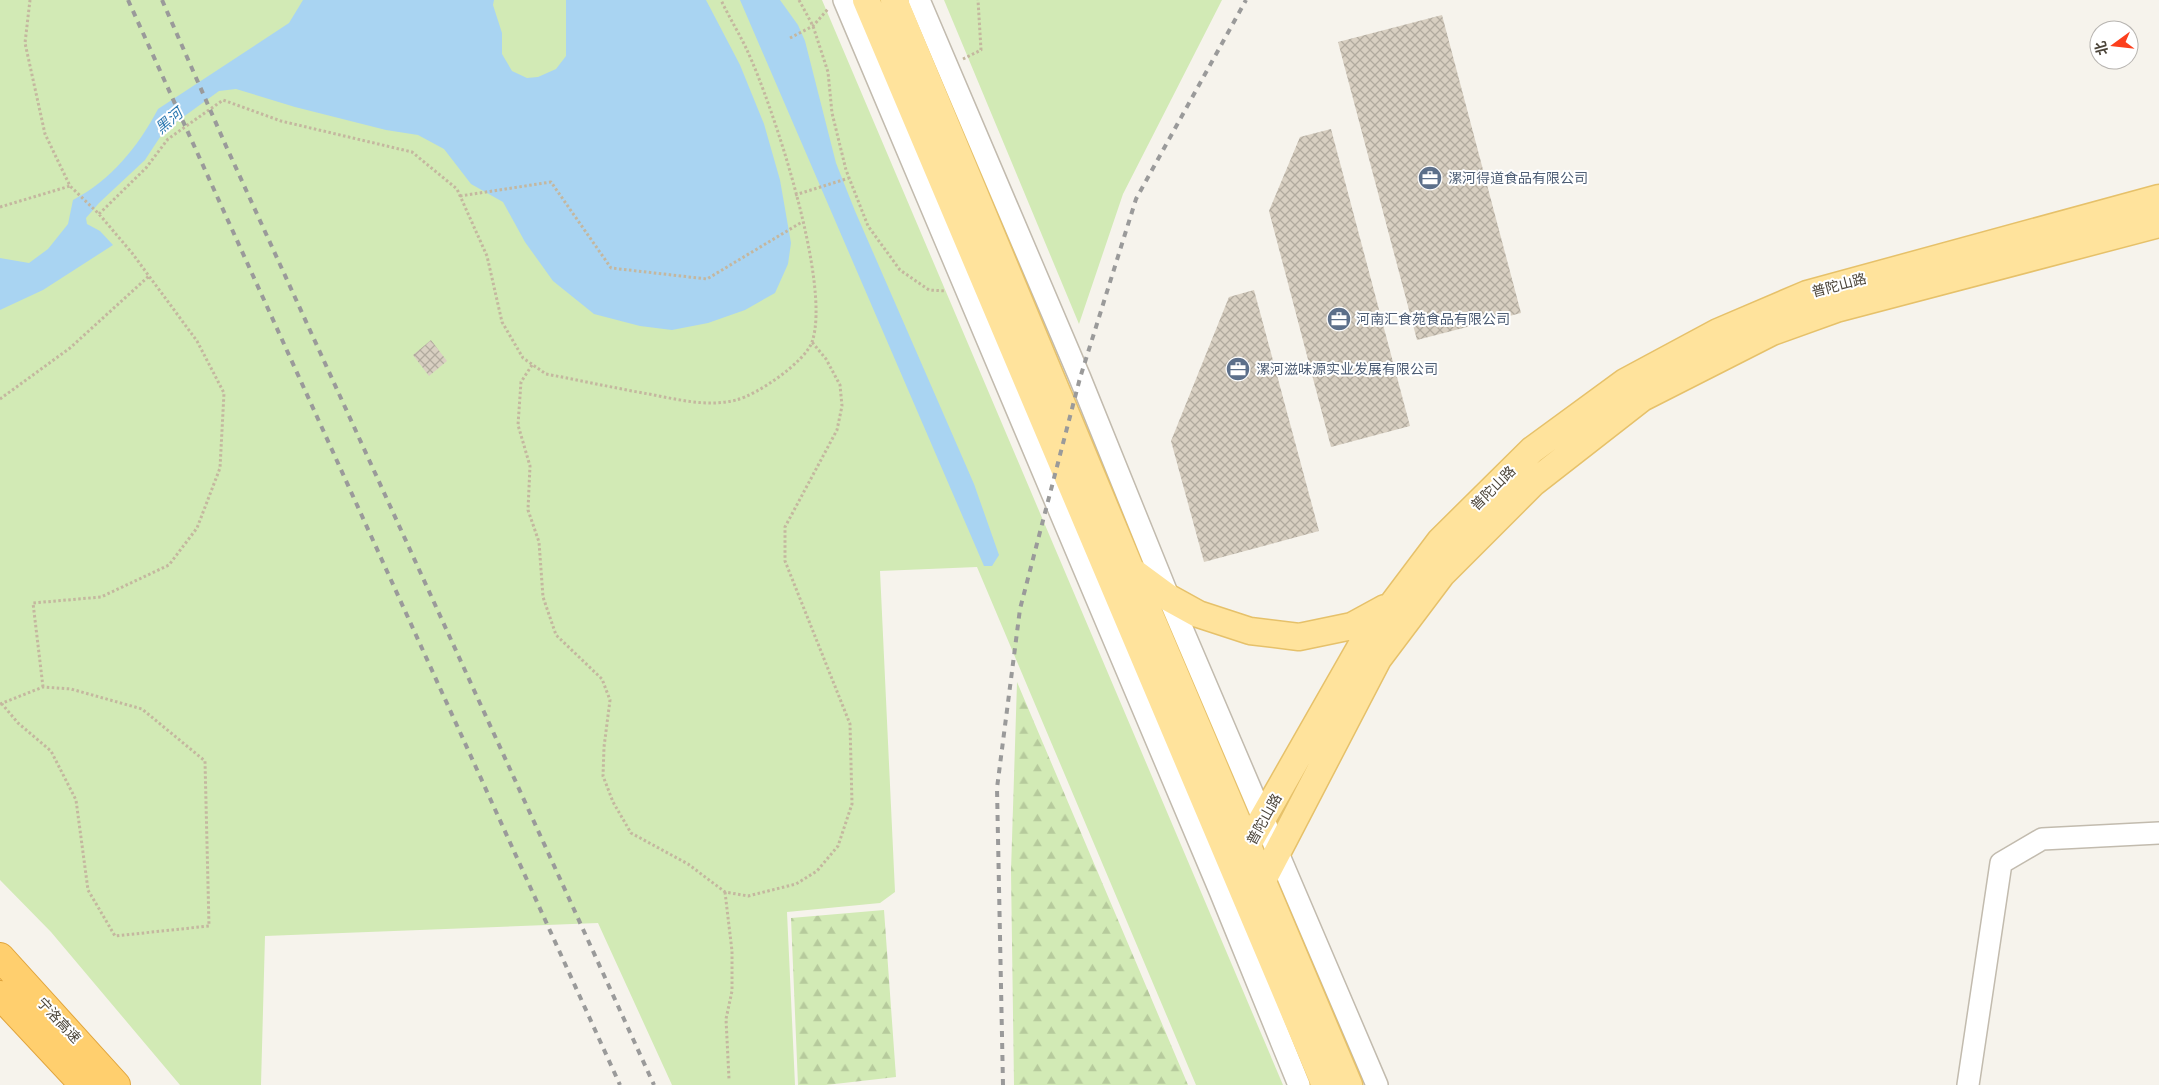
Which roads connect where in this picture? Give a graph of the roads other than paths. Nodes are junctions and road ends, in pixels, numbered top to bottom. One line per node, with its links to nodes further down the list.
1 (866, 0): 14 (main road)
2 (894, 0): 7 (main road)
3 (918, 0): 8 (street)
4 (837, 3): 14 (street)
5 (2159, 198): 9 (main road, 普陀山路)
6 (2159, 224): 13 (main road, 普陀山路)
7 (1131, 570): 8 (main road); 12 (main road)
8 (1169, 598): 9 (main road); 10 (street)
9 (1392, 604): 10 (main road, 普陀山路)
10 (1264, 817): 12 (main road, 普陀山路); 13 (street)
11 (2159, 833): 23 (street)
12 (1248, 844): 14 (main road, 普陀山路)
13 (1278, 851): 14 (main road, 普陀山路); 22 (street)
14 (1240, 884): 19 (street); 20 (main road); 21 (main road)
15 (0, 957): 18 (highway, 宁洛高速)
16 (0, 995): 17 (highway, 宁洛高速)
17 (84, 1085)
18 (116, 1085)
19 (1299, 1085)
20 (1325, 1085)
21 (1349, 1085)
22 (1377, 1085)
23 (1968, 1085)

